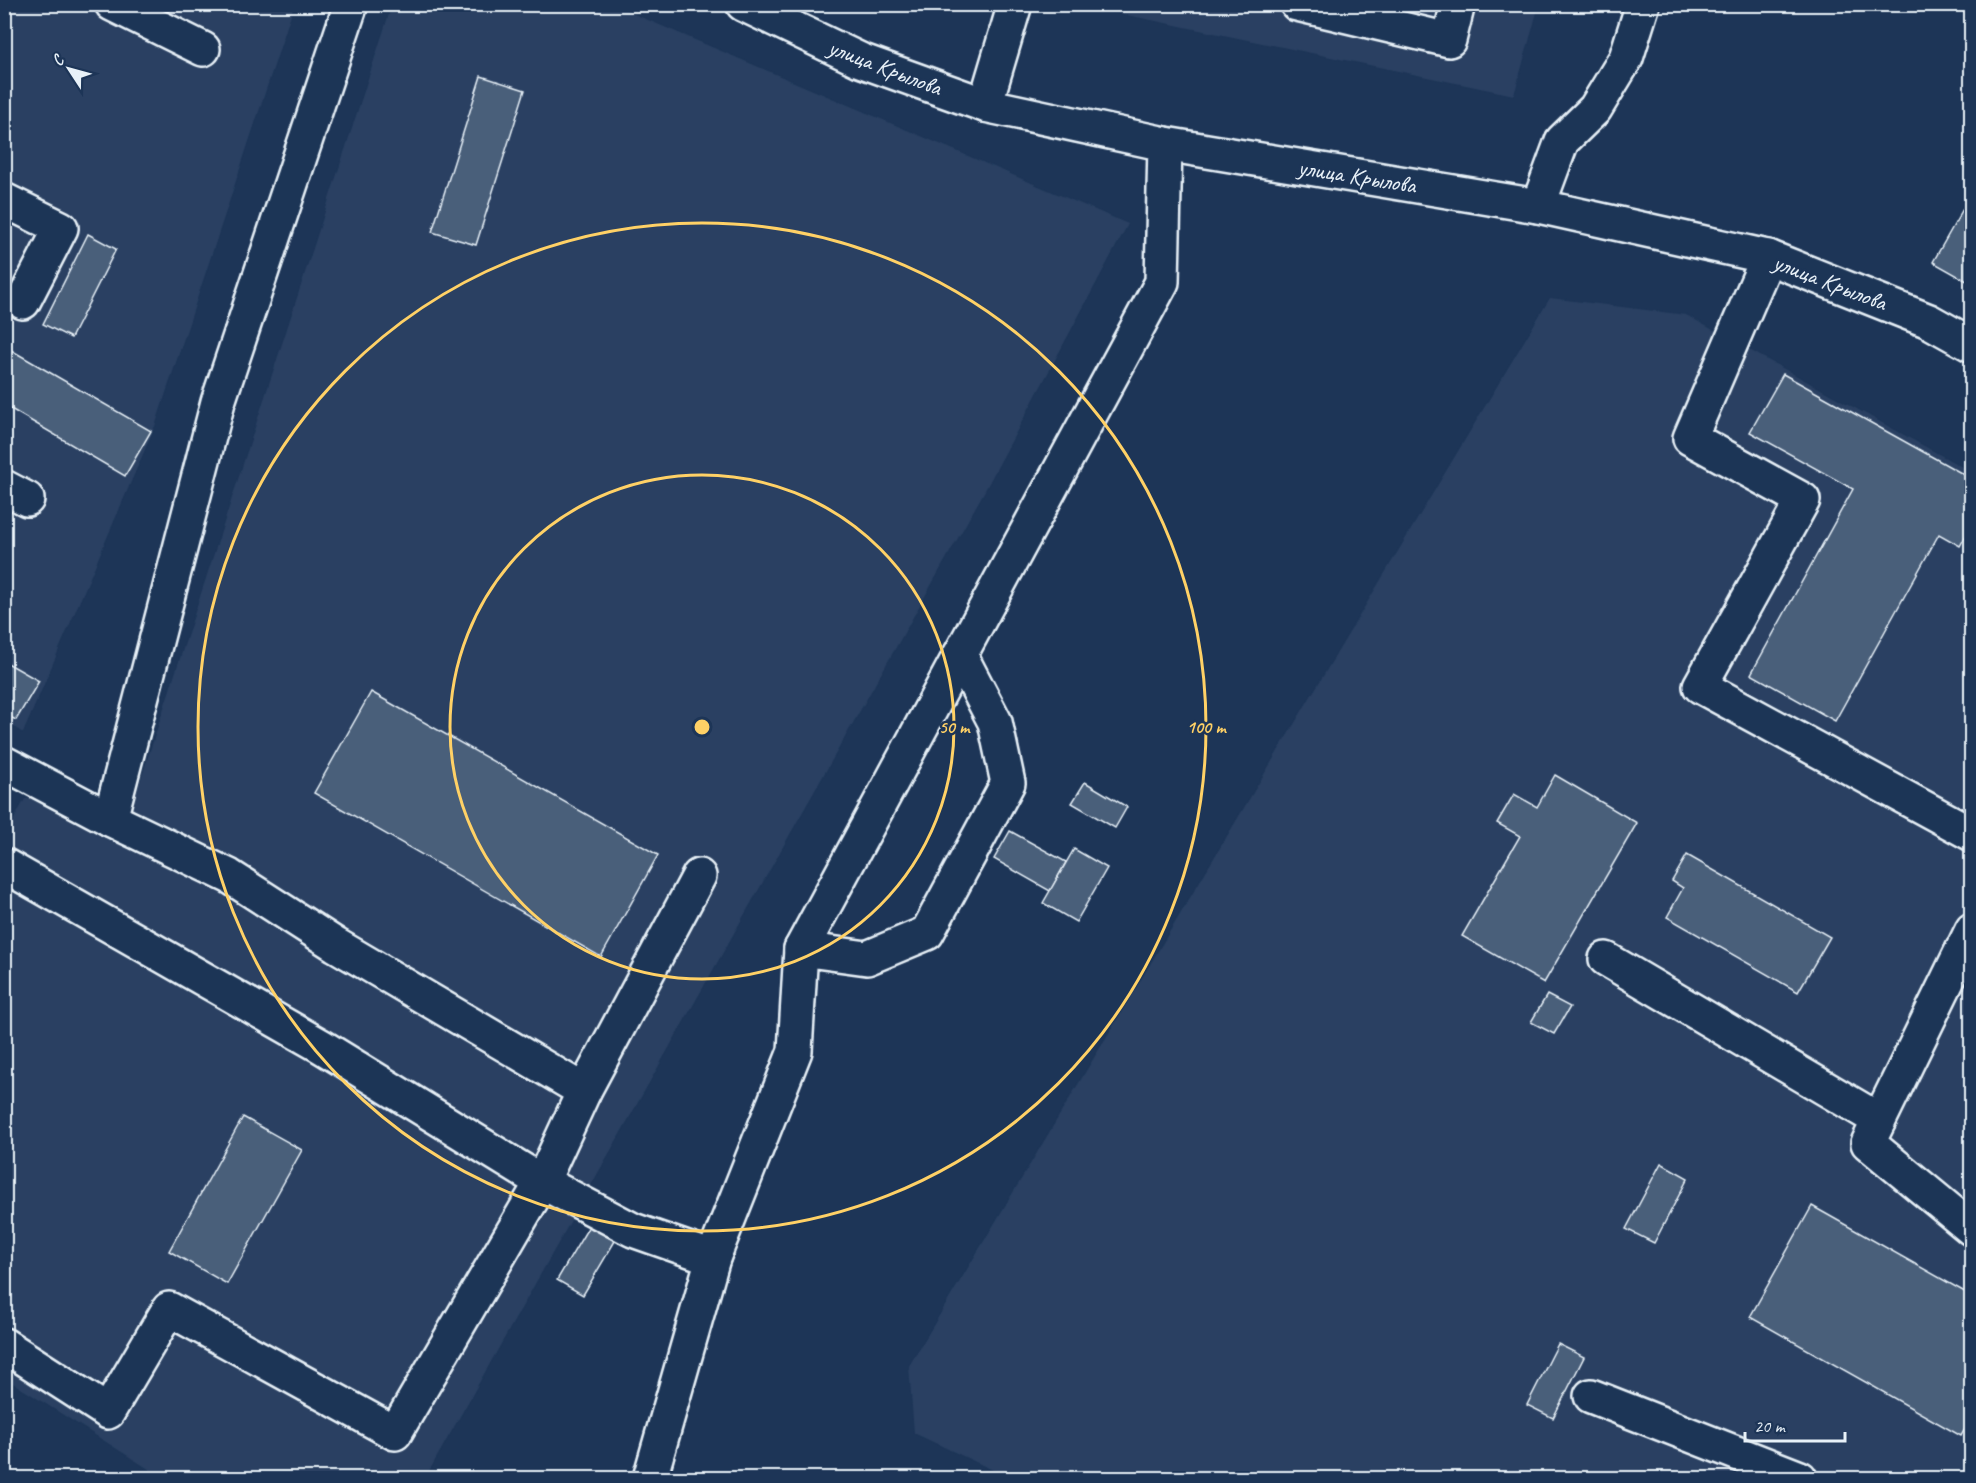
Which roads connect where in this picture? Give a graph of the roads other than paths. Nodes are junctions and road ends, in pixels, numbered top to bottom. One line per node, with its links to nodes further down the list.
1 (112, 4): 8 (street)
2 (351, 4): 18 (street)
3 (743, 4): 9 (street, улица Крылова)
4 (1015, 4): 9 (street)
5 (1297, 4): 6 (street)
6 (1458, 4)
7 (1643, 4): 12 (street)
8 (203, 49)
9 (985, 105): 10 (street, улица Крылова)
10 (1165, 144): 12 (street, улица Крылова); 16 (street)
11 (4, 200): 14 (street)
12 (1538, 206): 13 (street, улица Крылова)
13 (1768, 257): 15 (street, улица Крылова); 19 (street)
14 (23, 302)
15 (1971, 345)
16 (960, 655): 23 (street); 23 (street)
17 (4, 763): 18 (street)
18 (110, 819): 25 (street)
19 (1971, 834)
20 (4, 865): 27 (street)
21 (699, 876): 25 (street)
22 (1971, 930): 26 (street)
23 (801, 948): 29 (street)
24 (1606, 959): 26 (street)
25 (584, 1091): 27 (street)
26 (1879, 1120): 28 (street)
27 (542, 1182): 29 (street); 30 (street)
28 (1971, 1229)
29 (713, 1258): 32 (street)
30 (4, 1345)
31 (1591, 1396): 33 (street)
32 (650, 1479)
33 (1800, 1479)

